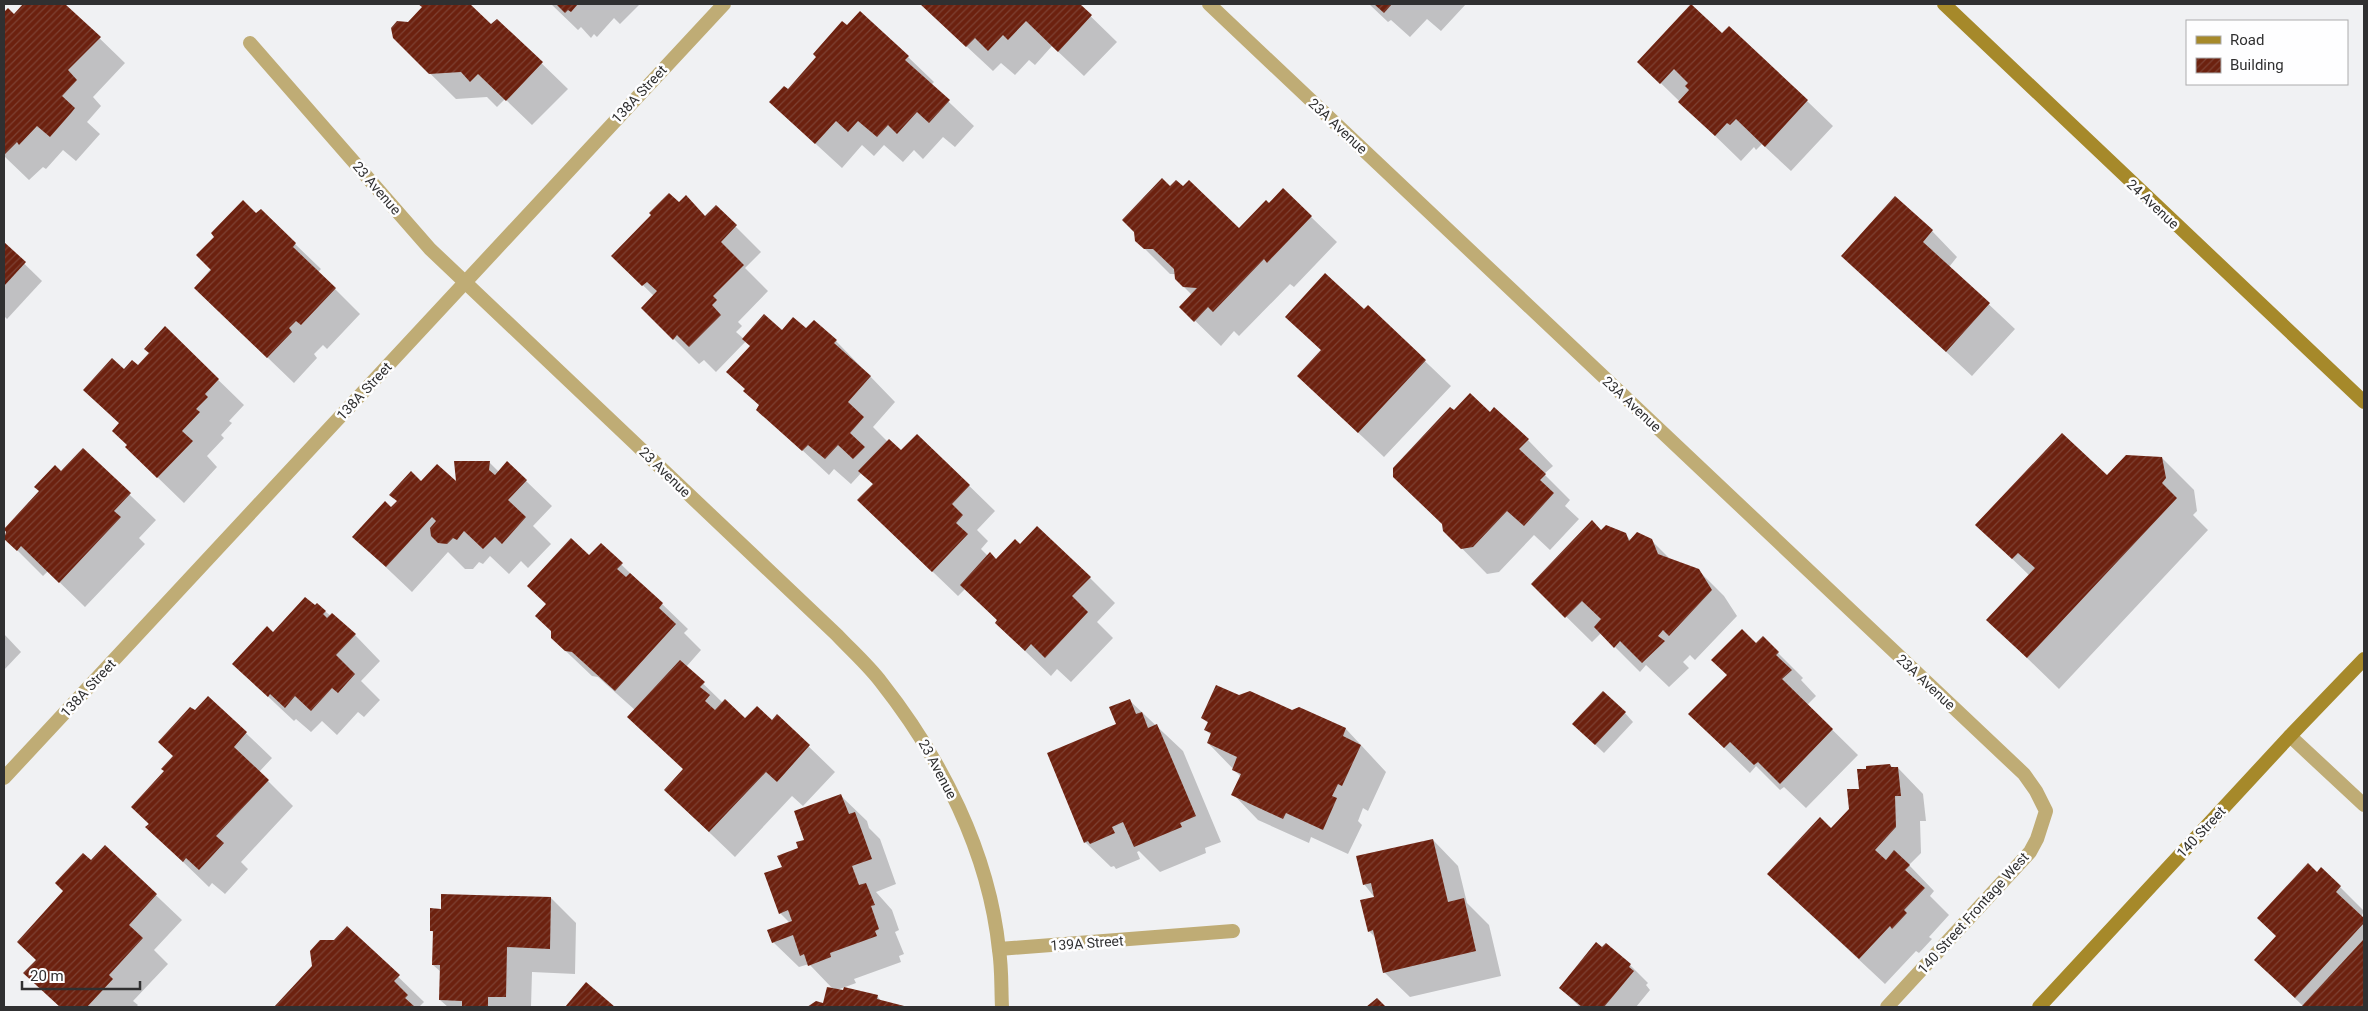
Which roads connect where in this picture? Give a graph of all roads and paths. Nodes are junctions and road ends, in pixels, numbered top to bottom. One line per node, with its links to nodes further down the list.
1 (724, 4): 5 (street, 138A Street)
2 (1209, 4): 11 (street, 23A Avenue)
3 (1944, 4): 6 (main road, 24 Avenue)
4 (250, 43): 5 (street, 23 Avenue)
5 (465, 281): 9 (street, 138A Street); 13 (street, 23 Avenue)
6 (2364, 402)
7 (2364, 659): 8 (main road, 140 Street)
8 (2290, 736): 10 (street); 16 (main road, 140 Street)
9 (4, 778)
10 (2364, 805)
11 (2046, 811): 15 (street, 140 Street Frontage West)
12 (1233, 931): 13 (street, 139A Street)
13 (999, 950): 14 (street)
14 (1002, 1007)
15 (1887, 1007)
16 (2039, 1007)

